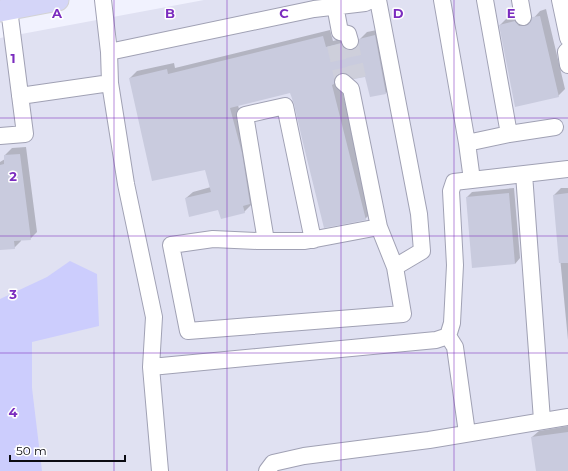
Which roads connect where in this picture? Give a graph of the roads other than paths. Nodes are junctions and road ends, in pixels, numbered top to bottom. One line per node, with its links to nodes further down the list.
1 (58, 0): 10 (main road)
2 (103, 0): 15 (lane)
3 (371, 0): 9 (lane)
4 (378, 0): 30 (lane)
5 (442, 0): 23 (lane)
6 (485, 0): 21 (lane)
7 (520, 0): 11 (lane)
8 (560, 0): 12 (lane)
9 (334, 3): 13 (lane); 15 (lane)
10 (4, 10): 19 (lane)
11 (523, 17)
12 (568, 38)
13 (342, 39)
14 (568, 50): 16 (lane)
15 (109, 52): 17 (lane)
16 (568, 65)
17 (110, 83): 19 (lane); 32 (lane)
18 (350, 83): 27 (lane)
19 (20, 96): 22 (lane)
20 (555, 127): 21 (lane)
21 (509, 134): 23 (lane)
22 (0, 136)
23 (467, 143): 26 (lane)
24 (568, 169): 25 (lane)
25 (524, 174): 26 (lane); 34 (lane)
26 (472, 180): 31 (lane)
27 (379, 227): 28 (lane); 30 (lane)
28 (313, 240): 29 (lane); 29 (lane)
29 (266, 241): 30 (lane)
30 (395, 267)
31 (448, 336): 32 (lane); 35 (lane)
32 (151, 367): 36 (lane)
33 (568, 417): 34 (lane)
34 (542, 420): 35 (lane)
35 (467, 434): 37 (lane)
36 (160, 471)
37 (267, 471)

